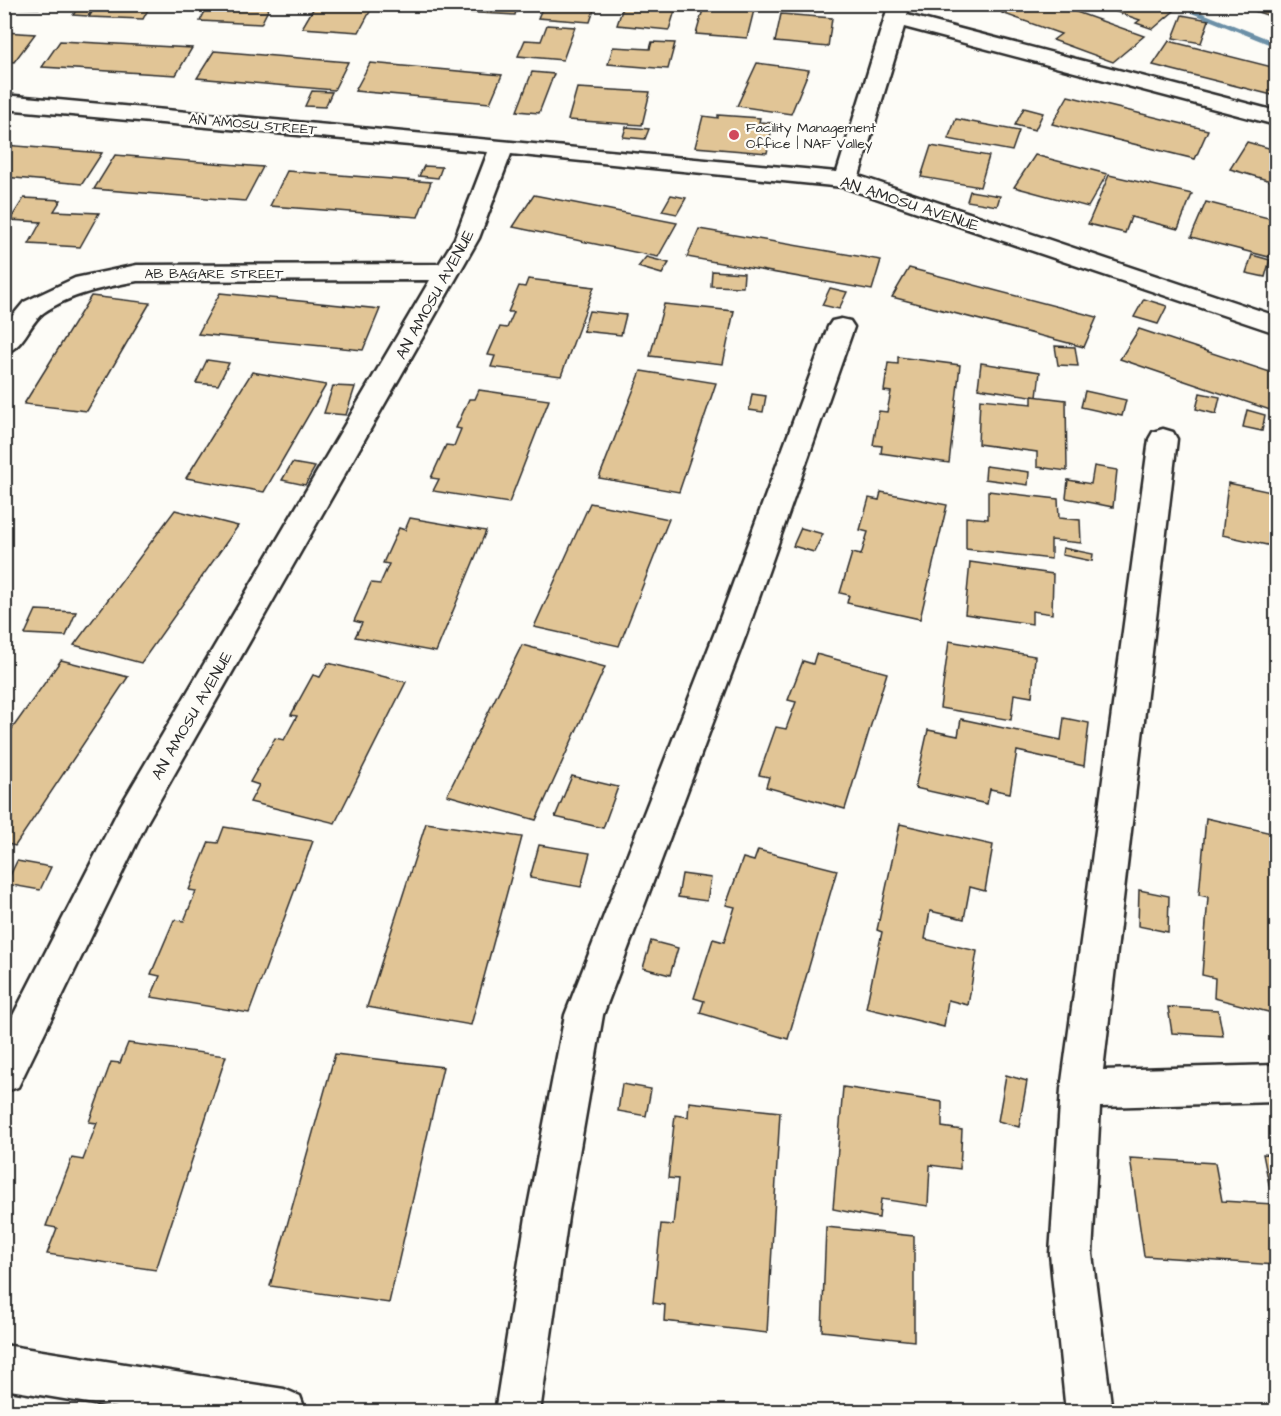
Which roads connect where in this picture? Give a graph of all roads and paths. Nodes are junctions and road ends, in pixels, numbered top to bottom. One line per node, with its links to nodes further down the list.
1 (898, 12): 3 (street); 5 (street)
2 (4, 102): 4 (street, AN AMOSU STREET)
3 (1276, 118)
4 (502, 146): 5 (street, AN AMOSU AVENUE); 6 (street, AN AMOSU AVENUE)
5 (846, 180): 7 (street, AN AMOSU AVENUE)
6 (447, 272): 9 (street, AB BAGARE STREET); 11 (street, AN AMOSU AVENUE)
7 (1276, 325)
8 (841, 327): 16 (street)
9 (4, 345)
10 (1163, 439): 13 (street)
11 (4, 1074)
12 (1276, 1084): 13 (street)
13 (1081, 1089): 17 (street)
14 (4, 1367): 15 (street)
15 (284, 1412)
16 (517, 1412)
17 (1089, 1412)

